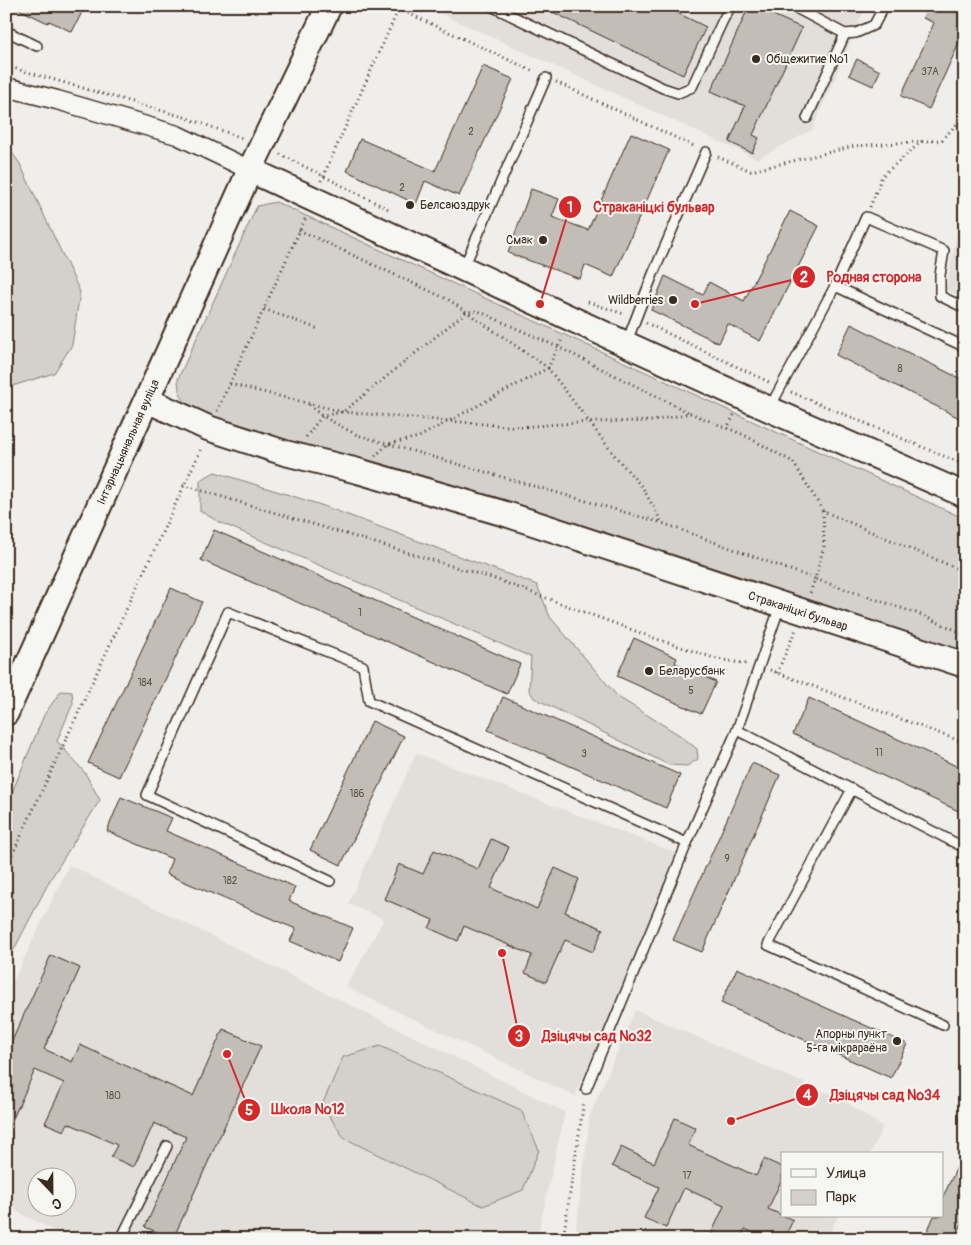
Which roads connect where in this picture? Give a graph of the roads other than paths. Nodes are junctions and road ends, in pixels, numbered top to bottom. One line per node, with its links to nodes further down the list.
1 (329, 6): 13 (street, Інтэрнацыянальная вуліца)
2 (491, 6): 3 (lane)
3 (731, 6)
4 (792, 6): 7 (lane)
5 (884, 6): 7 (lane)
6 (6, 31): 8 (lane)
7 (845, 34): 11 (lane)
8 (37, 46)
9 (546, 78): 14 (lane)
10 (6, 87): 13 (street)
11 (806, 118)
12 (706, 152): 17 (lane)
13 (250, 170): 14 (street); 19 (street, Інтэрнацыянальная вуліца)
14 (463, 269): 17 (street)
15 (835, 286): 16 (lane); 18 (lane); 20 (lane)
16 (965, 308)
17 (626, 344): 20 (street)
18 (965, 347)
19 (147, 400): 22 (street, Страканіцкі бульвар); 24 (street, Інтэрнацыянальная вуліца)
20 (769, 409): 21 (street)
21 (965, 495)
22 (780, 605): 23 (street, Страканіцкі бульвар); 25 (lane)
23 (965, 665)
24 (6, 713)
25 (738, 730): 26 (lane); 27 (lane)
26 (852, 789): 28 (lane); 30 (lane)
27 (687, 843): 29 (lane); 31 (lane)
28 (965, 848)
29 (330, 881)
30 (943, 1025)
31 (586, 1089)
32 (167, 1146): 33 (lane)
33 (121, 1239)

